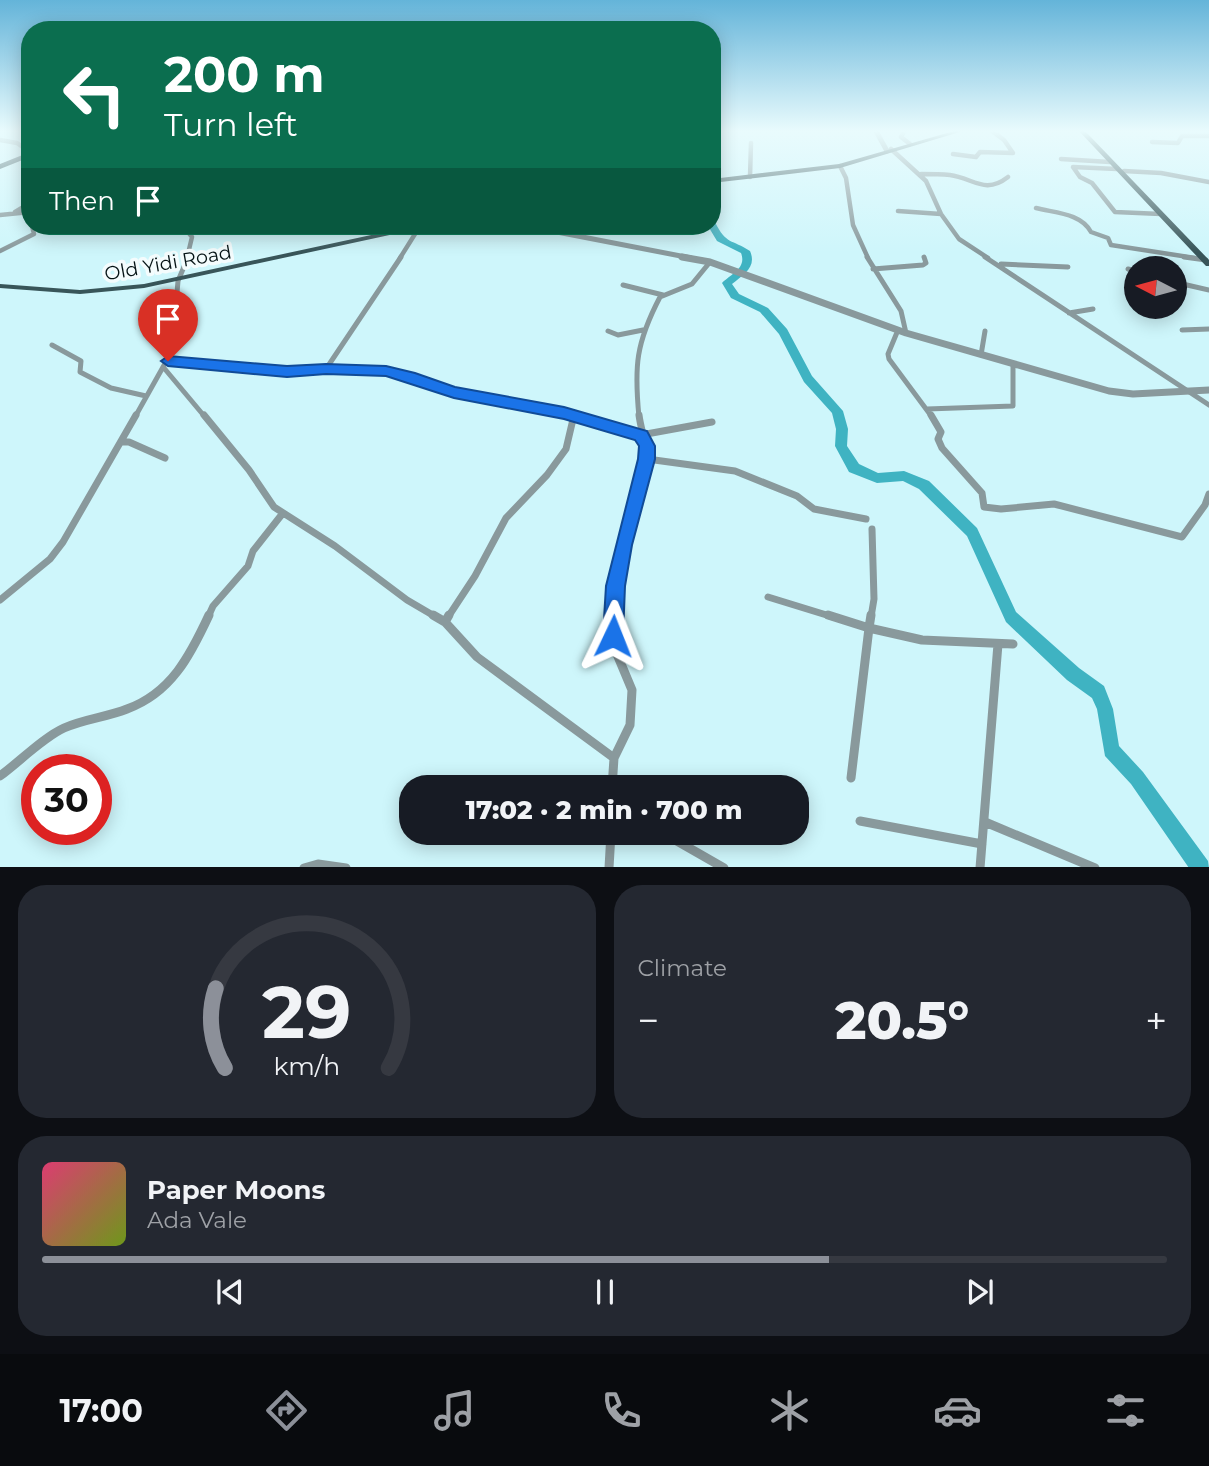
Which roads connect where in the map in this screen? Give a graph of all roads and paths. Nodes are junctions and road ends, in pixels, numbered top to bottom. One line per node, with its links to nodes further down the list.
1 (750, 171): 10 (street)
2 (795, 171): 10 (main road)
3 (843, 171): 33 (street)
4 (917, 171): 9 (street)
5 (1076, 171): 20 (street)
6 (1121, 171): 20 (main road)
7 (1121, 171): 29 (main road)
8 (1140, 171): 13 (street)
9 (920, 174): 11 (street); 19 (street)
10 (750, 177): 12 (main road)
11 (1008, 177)
12 (721, 180)
13 (1209, 182)
14 (21, 208): 17 (street)
15 (1036, 208): 29 (street)
16 (898, 211): 19 (street)
17 (13, 213): 18 (street); 21 (street)
18 (21, 213)
19 (940, 214): 31 (street)
20 (1161, 214): 29 (main road)
21 (0, 215)
22 (33, 235): 27 (street)
23 (192, 235): 34 (street)
24 (380, 235): 34 (main road, Old Yidi Road)
25 (414, 235): 53 (street)
26 (572, 235): 30 (street)
27 (0, 251)
28 (924, 257): 33 (street)
29 (1208, 260)
30 (710, 262): 39 (street); 44 (street)
31 (999, 264): 32 (street); 41 (street)
32 (1068, 267)
33 (873, 269): 48 (street)
34 (178, 281): 37 (main road, Old Yidi Road); 51 (street)
35 (623, 285): 39 (street)
36 (1187, 285): 38 (street)
37 (0, 286)
38 (1209, 290)
39 (663, 295): 43 (street)
40 (1093, 309): 41 (street)
41 (1069, 313): 55 (street)
42 (1209, 329): 45 (street)
43 (643, 330): 46 (street); 61 (street)
44 (898, 330): 48 (street); 58 (street)
45 (1182, 330)
46 (608, 331)
47 (985, 331): 50 (street)
48 (906, 333): 50 (street)
49 (51, 345): 56 (street)
50 (981, 355): 52 (street)
51 (166, 364): 53 (street); 56 (street); 66 (street)
52 (1013, 364): 55 (street); 58 (street)
53 (326, 369): 59 (street)
54 (1209, 390): 55 (street)
55 (1191, 392): 57 (street)
56 (146, 396): 62 (street)
57 (1209, 405)
58 (927, 409): 65 (street)
59 (574, 415): 61 (street); 71 (street)
60 (712, 422): 61 (street)
61 (641, 435): 64 (street)
62 (121, 442): 63 (street); 70 (street)
63 (165, 458)
64 (647, 459): 67 (street); 75 (street)
65 (1209, 494)
66 (283, 513): 71 (street); 77 (street)
67 (866, 519)
68 (872, 528): 72 (street)
69 (768, 597): 72 (street)
70 (0, 600)
71 (445, 622): 75 (street)
72 (869, 628): 73 (street); 78 (street)
73 (998, 644): 74 (street); 80 (street)
74 (1013, 644)
75 (614, 758): 76 (street)
76 (613, 775)
77 (0, 776)
78 (851, 778)
79 (860, 821): 81 (street)
80 (985, 822): 81 (street); 89 (street)
81 (982, 844): 88 (street)
82 (610, 845): 86 (street)
83 (685, 845): 87 (street)
84 (304, 867): 85 (street)
85 (346, 867)
86 (609, 867)
87 (724, 867)
88 (980, 867)
89 (1095, 867)

